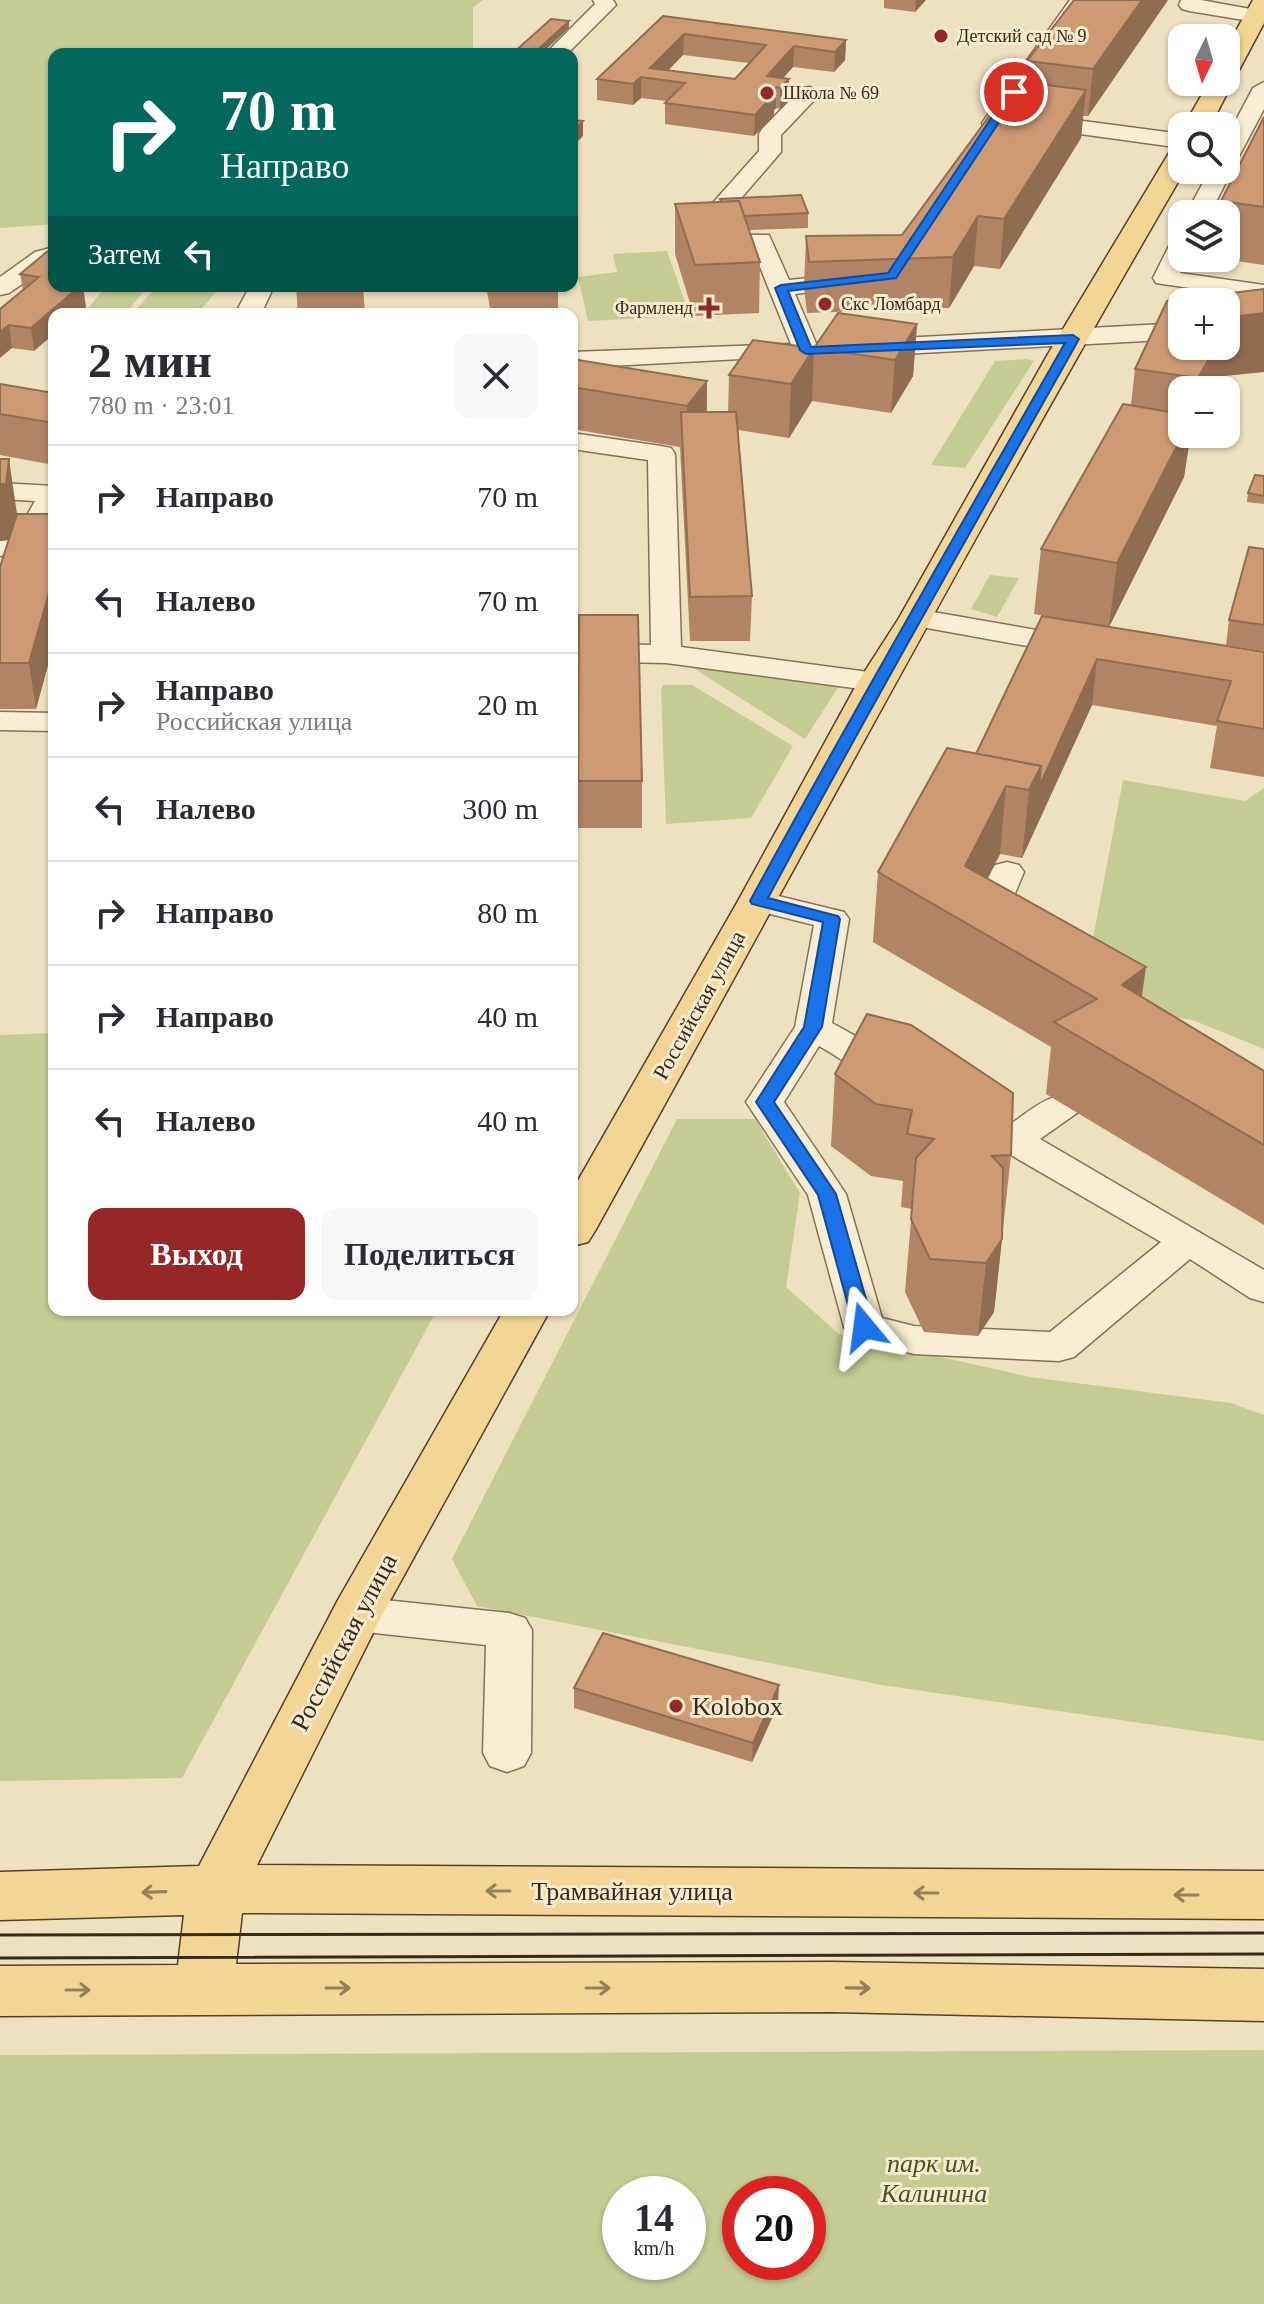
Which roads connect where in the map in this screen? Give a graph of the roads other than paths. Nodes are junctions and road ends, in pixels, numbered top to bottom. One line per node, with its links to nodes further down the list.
1 (603, 0): 5 (street)
2 (1080, 0): 9 (street)
3 (1191, 0): 4 (street)
4 (1258, 20): 6 (main road)
5 (561, 48)
6 (1240, 49)
7 (1264, 88): 10 (street)
8 (810, 93): 21 (street)
9 (997, 117): 11 (street); 12 (street)
10 (1254, 127): 13 (street)
11 (1168, 139)
12 (979, 143)
13 (1240, 144)
14 (1168, 177): 24 (main road, Российская улица)
15 (48, 256): 17 (street)
16 (48, 257): 20 (street)
17 (0, 261)
18 (1168, 272): 22 (street)
19 (876, 277): 21 (street)
20 (0, 288)
21 (781, 288): 25 (street)
22 (1264, 292)
23 (1168, 332): 24 (street)
24 (1073, 339): 25 (street); 33 (main road, Российская улица)
25 (806, 350): 26 (street)
26 (578, 360)
27 (578, 442): 36 (street)
28 (0, 491): 29 (street)
29 (48, 494)
30 (48, 504): 31 (street)
31 (3, 547): 32 (street)
32 (0, 577)
33 (916, 618): 35 (street); 37 (main road, Российская улица)
34 (578, 652): 36 (street)
35 (1115, 652)
36 (666, 654): 37 (street)
37 (876, 682): 41 (main road, Российская улица)
38 (0, 721): 39 (street)
39 (48, 722)
40 (1007, 872): 42 (street)
41 (758, 901): 43 (street); 46 (main road, Российская улица)
42 (1008, 946)
43 (813, 1027): 45 (street); 47 (street)
44 (1064, 1105): 45 (street)
45 (1013, 1140): 47 (street)
46 (578, 1220)
47 (1188, 1240): 48 (street)
48 (1264, 1288)
49 (524, 1316): 50 (main road, Российская улица)
50 (356, 1614): 51 (street); 52 (main road, Российская улица)
51 (507, 1753)
52 (216, 1890): 53 (main road, Трамвайная улица, one-way to 52); 54 (main road, Трамвайная улица, one-way to 54); 55 (main road, Российская улица)
53 (1264, 1895)
54 (0, 1896)
55 (204, 1990): 56 (main road, one-way to 55); 57 (main road, one-way to 57)
56 (0, 1991)
57 (1264, 1995)

